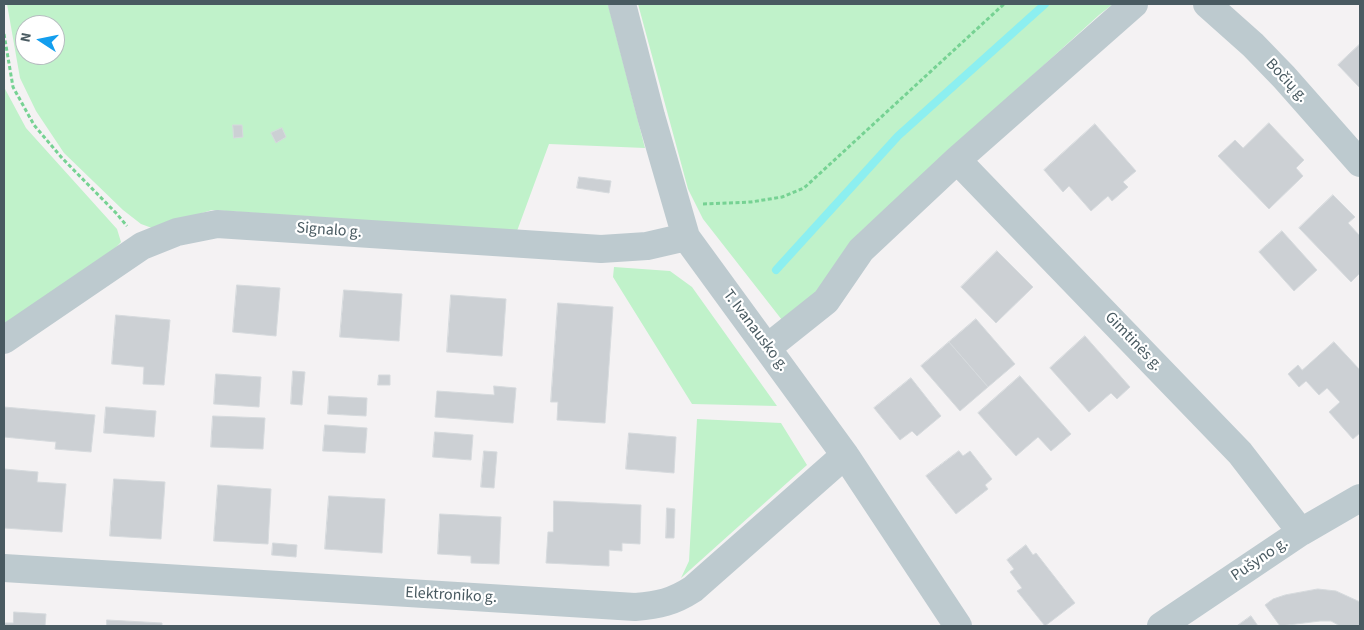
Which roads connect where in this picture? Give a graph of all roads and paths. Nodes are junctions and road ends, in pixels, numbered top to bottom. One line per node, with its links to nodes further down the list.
1 (622, 4): 8 (street, T. Ivanausko g.)
2 (1004, 4): 8 (path)
3 (1134, 4): 6 (street)
4 (1206, 4): 7 (street, Bočių g.)
5 (4, 34): 10 (path)
6 (957, 160): 12 (street); 15 (street, Gimtinės g.)
7 (1360, 163)
8 (677, 206): 9 (street, T. Ivanausko g.)
9 (686, 237): 10 (street, Signalo g.); 12 (street, T. Ivanausko g.)
10 (142, 246): 11 (street, Signalo g.)
11 (4, 340)
12 (767, 348): 13 (street, T. Ivanausko g.)
13 (845, 455): 16 (street, Elektroniko g.); 17 (street, T. Ivanausko g.)
14 (1360, 498): 15 (street, Pušyno g.)
15 (1301, 532): 18 (street, Pušyno g.)
16 (4, 568)
17 (958, 626)
18 (1161, 626)

